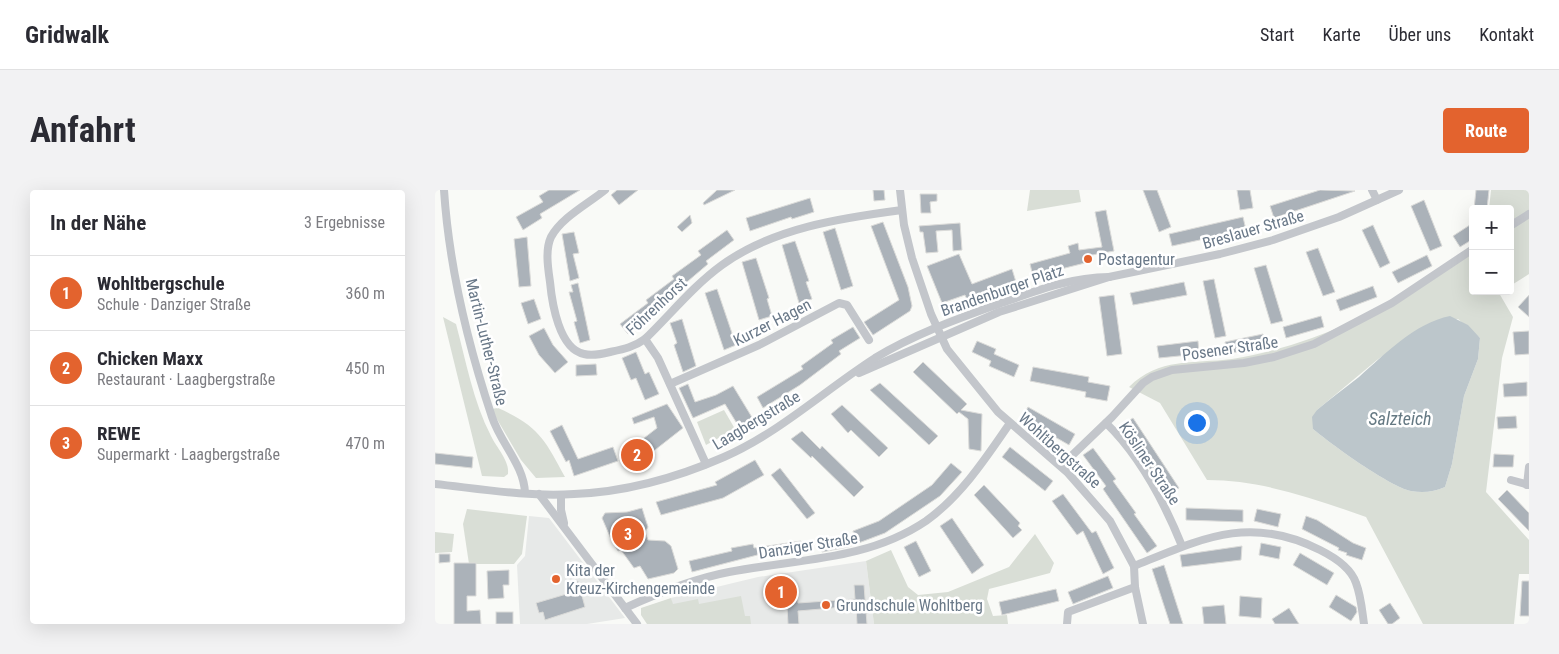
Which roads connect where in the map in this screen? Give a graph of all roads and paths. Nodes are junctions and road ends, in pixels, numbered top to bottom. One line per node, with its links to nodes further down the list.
1 (444, 190): 26 (street, Martin-Luther-Straße)
2 (605, 190): 14 (street, Föhrenhorst)
3 (901, 190): 7 (street, Wohltbergstraße)
4 (1372, 190): 6 (street)
5 (1399, 190): 6 (street, Breslauer Straße)
6 (1377, 200): 11 (street, Breslauer Straße)
7 (902, 210): 12 (street, Wohltbergstraße); 14 (street, Föhrenhorst)
8 (1529, 214): 9 (street)
9 (1514, 223)
10 (1472, 250): 18 (street, Posener Straße)
11 (1109, 277): 12 (street, Brandenburger Platz); 13 (street, Brandenburger Platz)
12 (936, 328): 13 (street, Wohltbergstraße); 16 (street, Laagbergstraße)
13 (941, 338): 16 (street, Laagbergstraße); 19 (street, Wohltbergstraße)
14 (645, 340): 17 (street)
15 (869, 340): 17 (street, Kurzer Hagen)
16 (848, 377): 20 (street, Laagbergstraße)
17 (670, 384): 20 (street)
18 (1106, 422): 21 (street, Posener Straße); 30 (street, Kösliner Straße)
19 (1010, 423): 21 (street, Wohltbergstraße); 33 (street, Danziger Straße)
20 (706, 464): 28 (street, Laagbergstraße)
21 (1061, 466): 31 (street, Wohltbergstraße)
22 (1529, 468): 25 (street)
23 (1511, 480): 25 (street)
24 (435, 484): 26 (street, Laagbergstraße)
25 (1528, 485)
26 (525, 493): 27 (street, Laagbergstraße)
27 (539, 494): 28 (street, Laagbergstraße); 29 (street)
28 (561, 495): 29 (street)
29 (564, 525): 33 (street)
30 (1182, 546): 31 (street); 37 (street)
31 (1134, 566): 32 (street, Wohltbergstraße)
32 (1135, 587): 35 (street); 36 (street, Wohltbergstraße)
33 (625, 608): 34 (street)
34 (637, 624)
35 (1067, 624)
36 (1143, 624)
37 (1365, 624)

